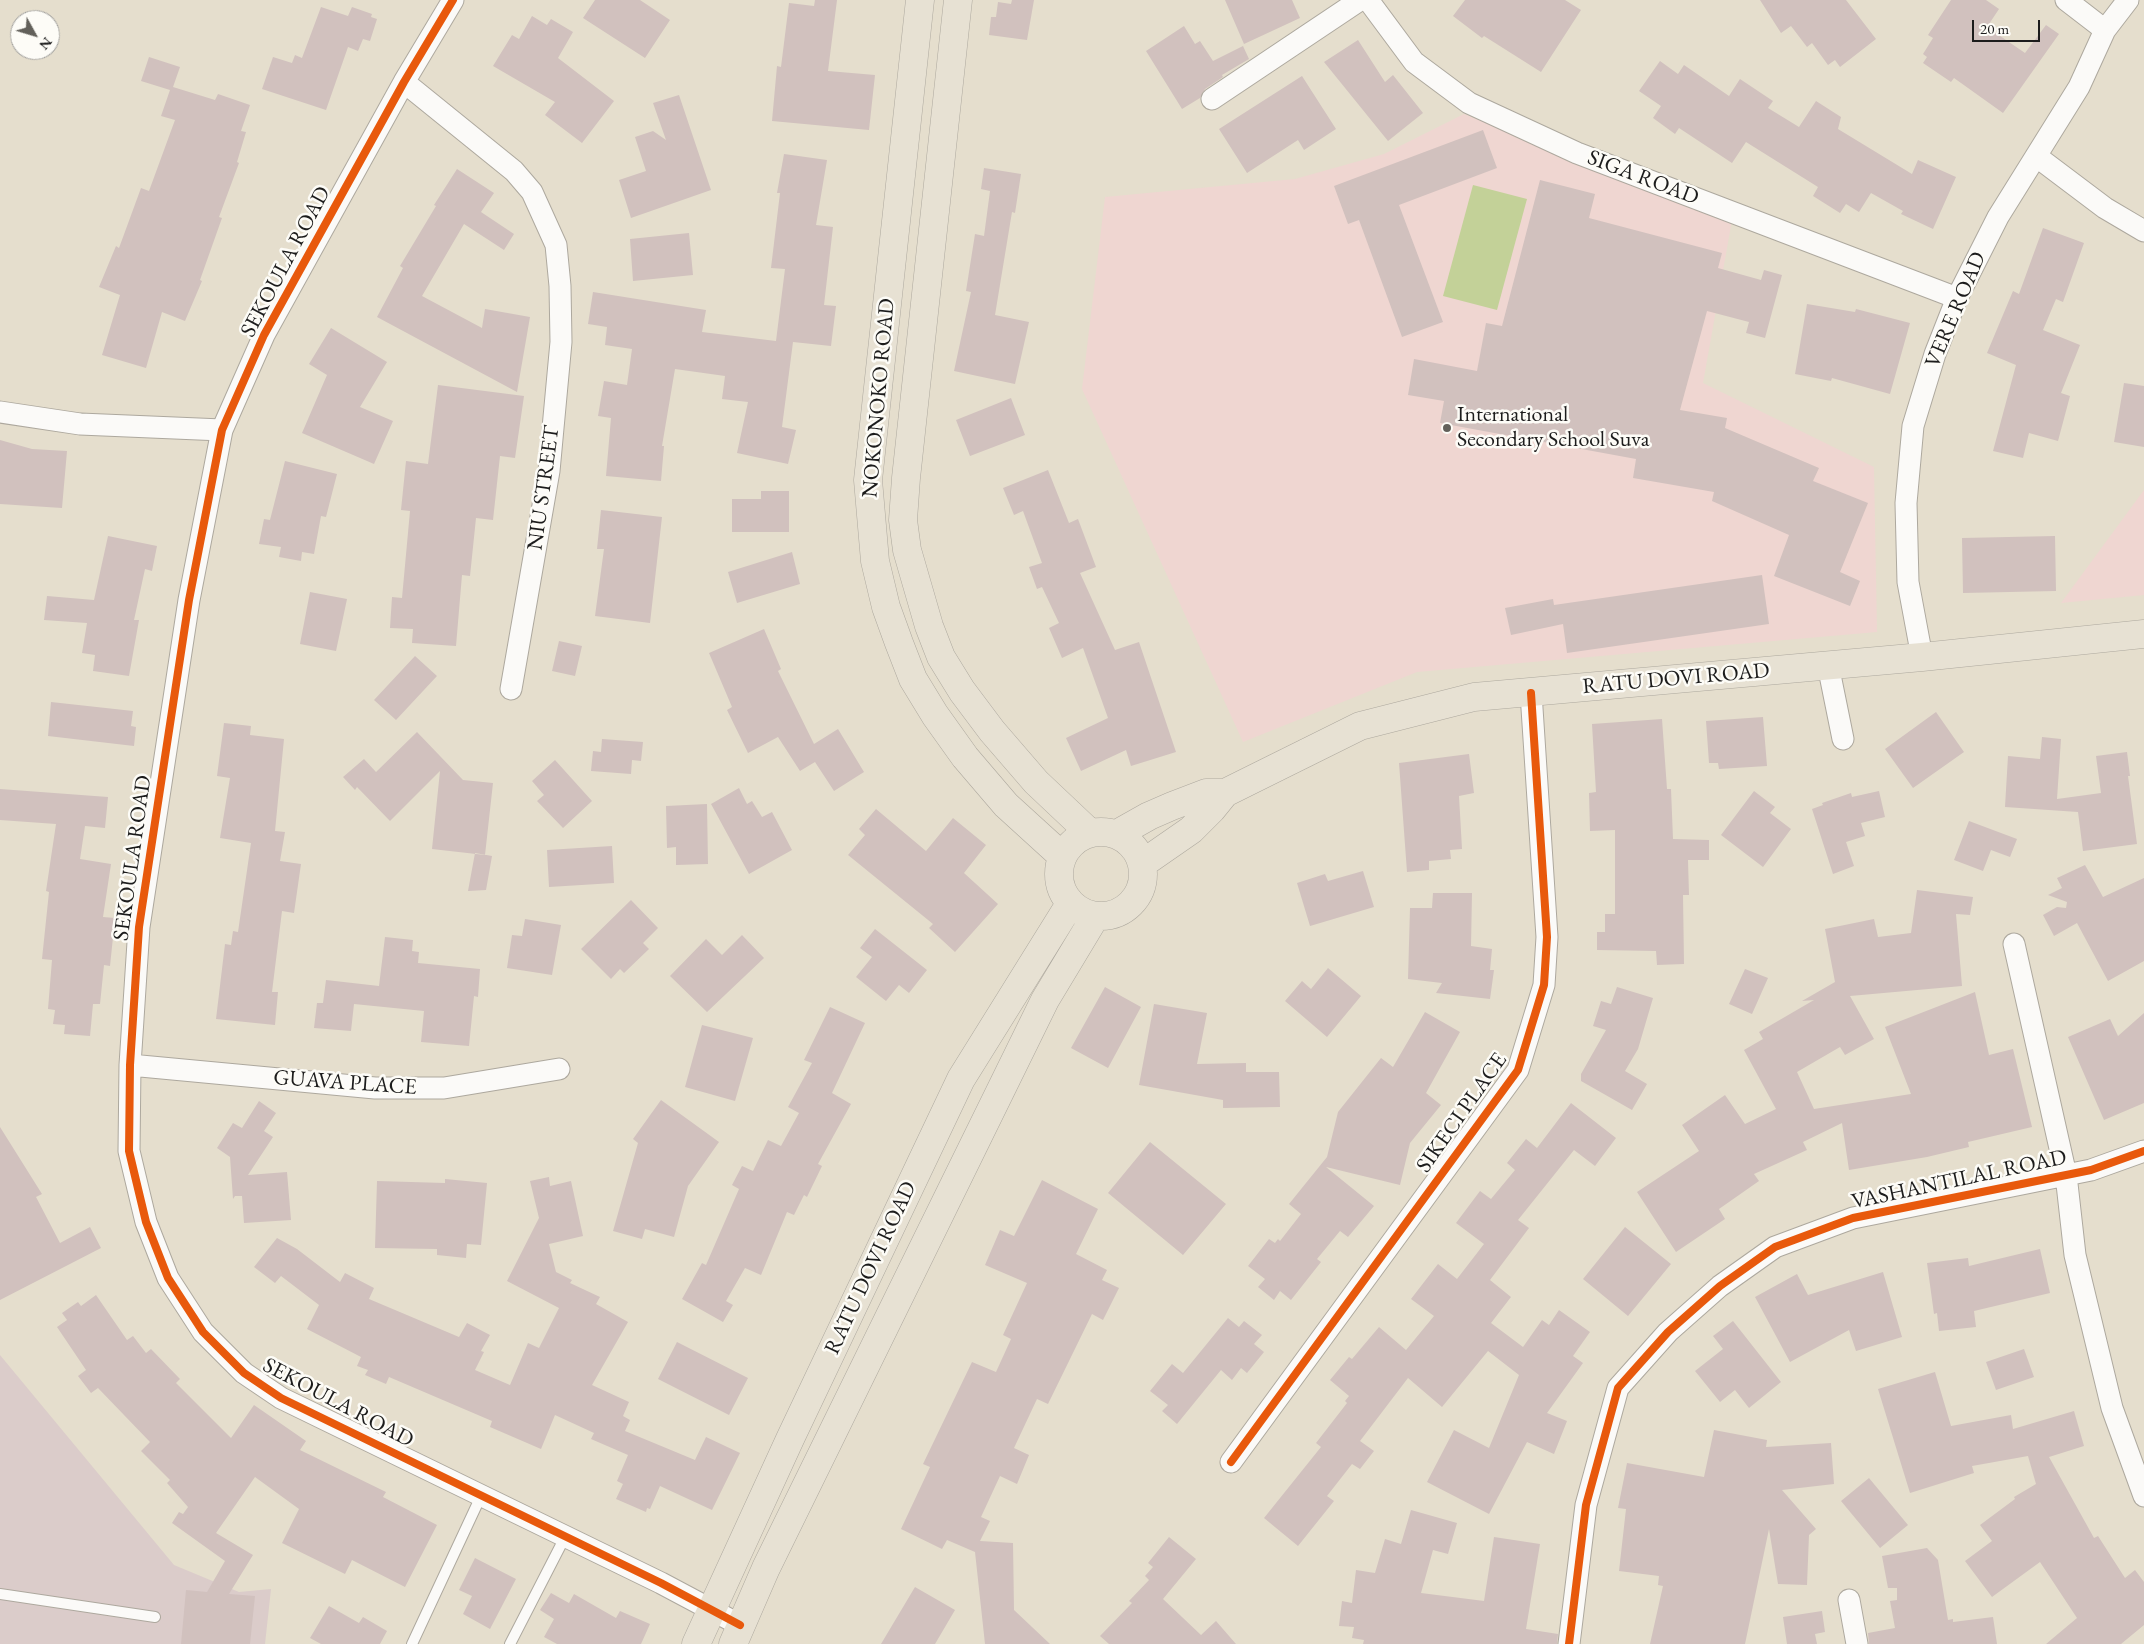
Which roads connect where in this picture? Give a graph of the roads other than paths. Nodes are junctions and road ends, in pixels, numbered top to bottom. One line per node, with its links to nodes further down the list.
1 (453, 0): 9 (street, SEKOULA ROAD)
2 (920, 0): 25 (main road, NOKONOKO ROAD)
3 (958, 0): 23 (main road, NOKONOKO ROAD)
4 (1360, 0): 10 (street)
5 (1368, 0): 13 (street, SIGA ROAD)
6 (2066, 0): 8 (street)
7 (2128, 0): 8 (street, VERE ROAD)
8 (2105, 30): 11 (street, VERE ROAD)
9 (404, 82): 15 (street, SEKOULA ROAD); 19 (street, NIU STREET)
10 (1212, 99)
11 (2036, 156): 12 (street); 13 (street, VERE ROAD)
12 (2144, 231)
13 (1957, 298): 17 (street, VERE ROAD)
14 (0, 412): 15 (street)
15 (222, 430): 30 (street, SEKOULA ROAD)
16 (2144, 634): 17 (main road, RATU DOVI ROAD)
17 (1922, 657): 18 (main road, RATU DOVI ROAD)
18 (1828, 666): 20 (main road, RATU DOVI ROAD); 21 (street)
19 (511, 689)
20 (1531, 692): 22 (main road, RATU DOVI ROAD); 34 (street, SIKECI PLACE)
21 (1843, 739)
22 (1225, 793): 24 (main road, RATU DOVI ROAD); 26 (main road, RATU DOVI ROAD)
23 (1090, 833): 24 (main road); 25 (main road)
24 (1117, 834): 26 (main road)
25 (1062, 856): 27 (main road)
26 (1142, 864): 28 (main road)
27 (1070, 904): 28 (main road); 40 (main road, RATU DOVI ROAD)
28 (1095, 917): 42 (main road, RATU DOVI ROAD)
29 (2014, 944): 33 (street)
30 (130, 1065): 31 (street, GUAVA PLACE); 35 (street, SEKOULA ROAD)
31 (558, 1069)
32 (2144, 1151): 33 (street, VASHANTILAL ROAD)
33 (2066, 1175): 36 (street); 46 (street, VASHANTILAL ROAD)
34 (1231, 1462)
35 (481, 1496): 37 (street, SEKOULA ROAD); 43 (lane)
36 (2144, 1496)
37 (565, 1537): 40 (street, SEKOULA ROAD); 44 (lane)
38 (0, 1594): 41 (lane)
39 (1849, 1600): 47 (street)
40 (712, 1609): 42 (street, SEKOULA ROAD); 45 (main road, RATU DOVI ROAD)
41 (155, 1617)
42 (738, 1638)
43 (412, 1644)
44 (510, 1644)
45 (696, 1644)
46 (1569, 1644)
47 (1857, 1644)

